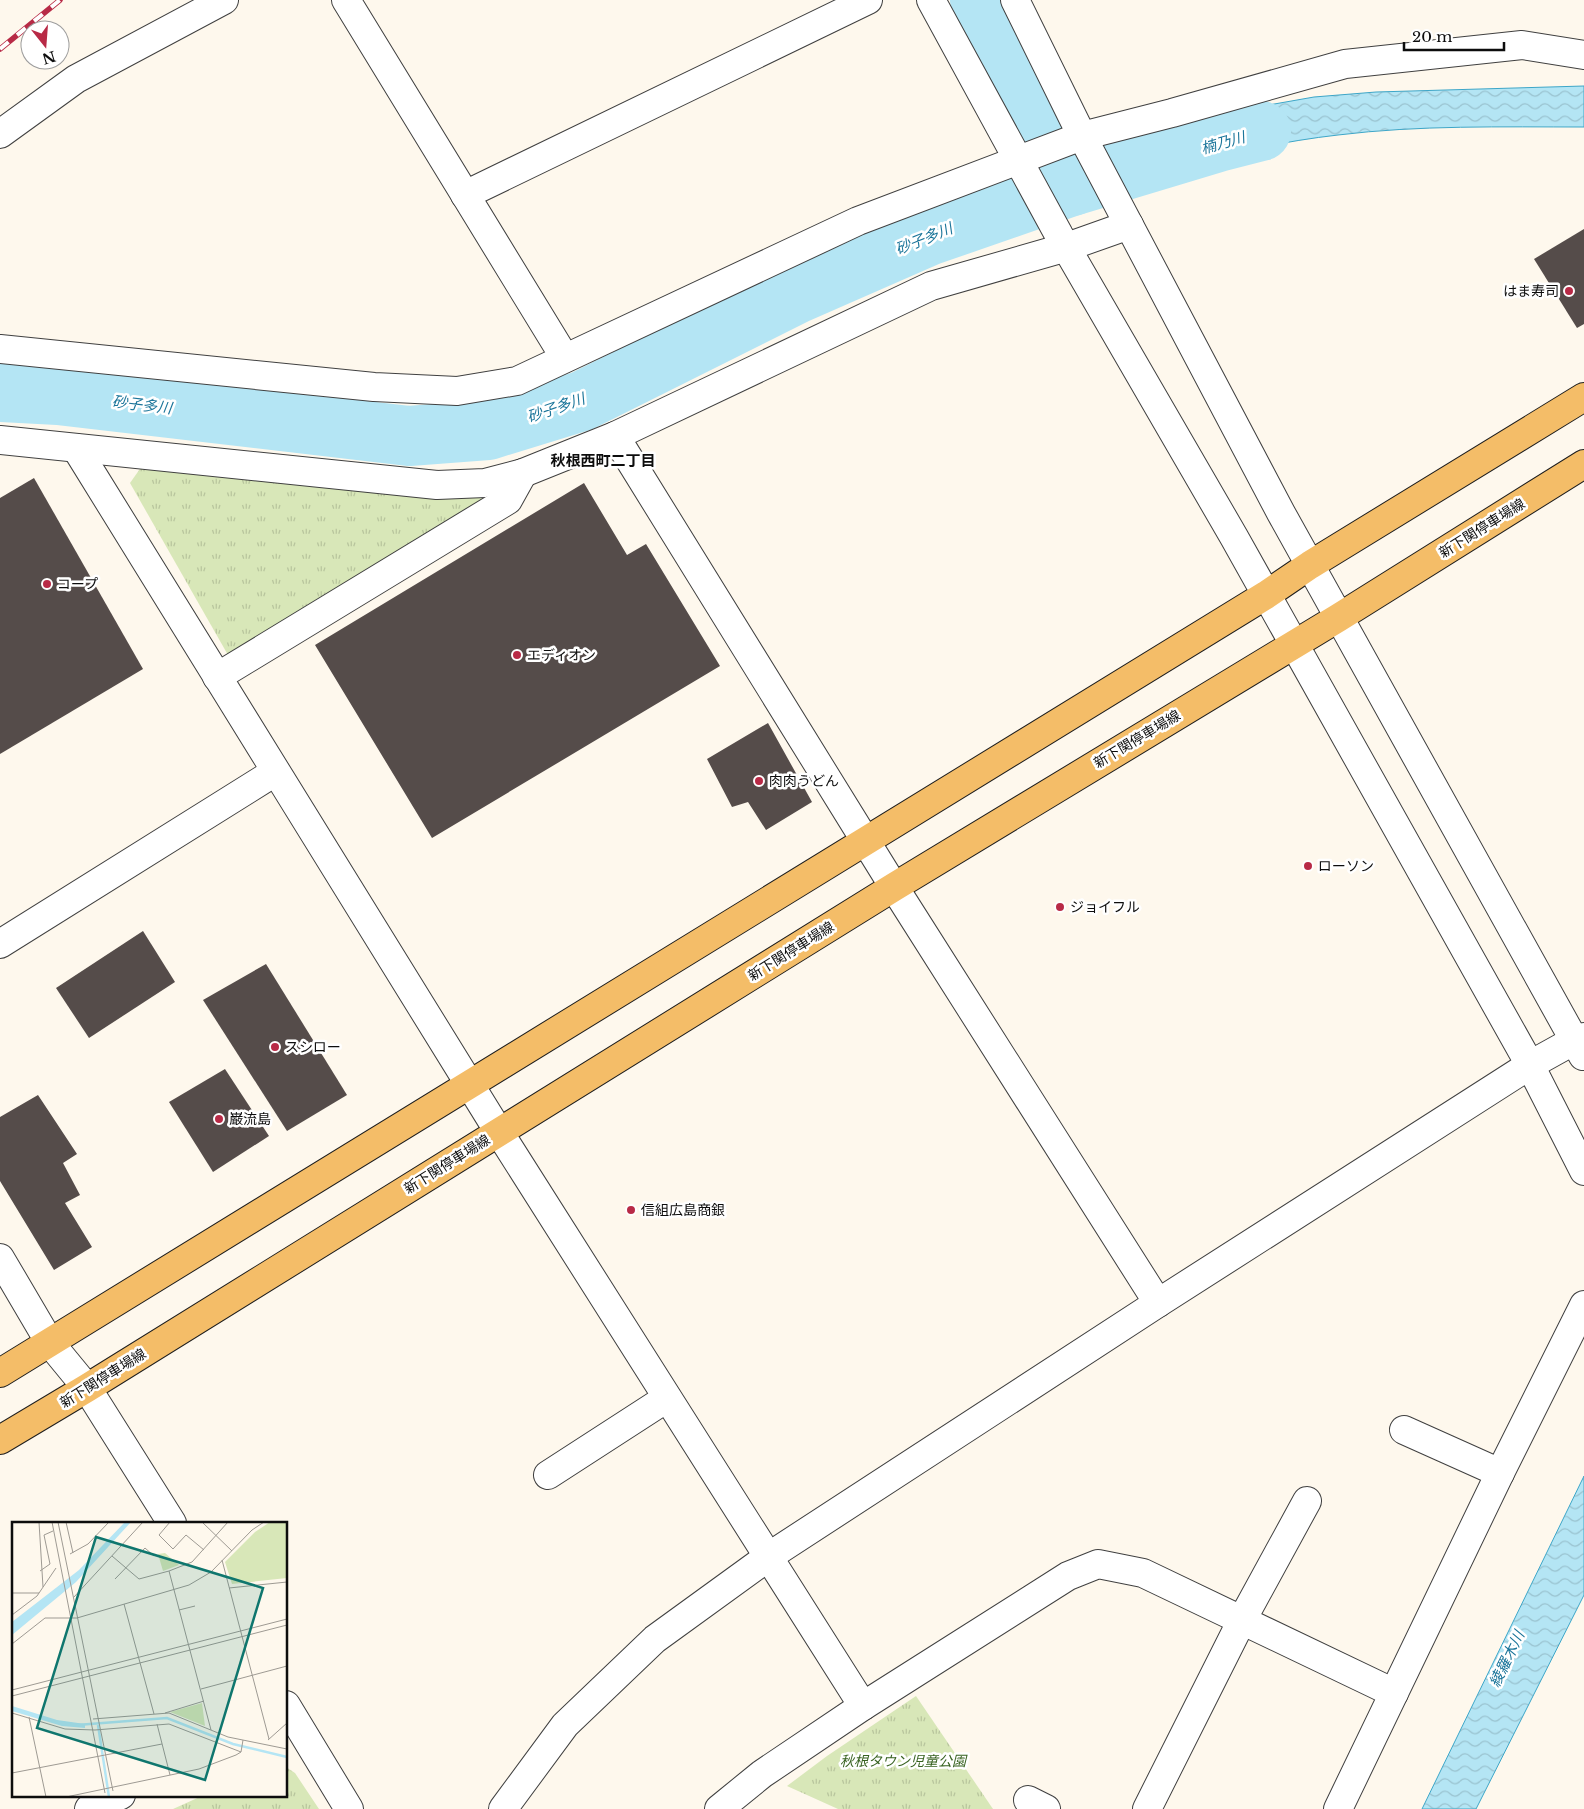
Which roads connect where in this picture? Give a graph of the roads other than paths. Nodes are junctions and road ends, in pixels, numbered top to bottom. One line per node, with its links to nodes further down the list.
1 (224, 0): 7 (street)
2 (346, 0): 10 (street)
3 (868, 0): 10 (street)
4 (931, 0): 9 (street)
5 (1015, 0): 8 (street)
6 (1584, 55): 8 (street)
7 (0, 134)
8 (1081, 142): 9 (street); 11 (street)
9 (1025, 162): 12 (street); 14 (street)
10 (465, 195): 14 (street)
11 (1127, 220): 12 (street); 21 (street)
12 (1063, 241): 16 (street); 22 (street)
13 (0, 349): 14 (street)
14 (566, 358)
15 (1584, 397): 21 (main road)
16 (615, 436): 20 (street); 27 (street)
17 (0, 440): 18 (street)
18 (76, 448): 20 (street); 25 (street)
19 (1584, 464): 23 (main road, 新下関停車場線)
20 (524, 473): 25 (street)
21 (1310, 565): 22 (main road); 23 (street)
22 (1266, 595): 24 (street); 27 (main road)
23 (1338, 618): 24 (main road, 新下関停車場線); 30 (street)
24 (1294, 644): 28 (main road, 新下関停車場線); 31 (street)
25 (217, 677): 26 (street)
26 (276, 772): 29 (street); 32 (street)
27 (866, 840): 28 (street); 32 (main road)
28 (894, 887): 33 (main road, 新下関停車場線); 36 (street)
29 (0, 944)
30 (1581, 1045): 31 (street)
31 (1530, 1064): 34 (street); 36 (street)
32 (469, 1084): 33 (street); 38 (main road)
33 (499, 1132): 40 (main road, 新下関停車場線); 41 (street)
34 (1584, 1171)
35 (0, 1258): 38 (street)
36 (1158, 1303): 48 (street)
37 (1584, 1305): 44 (street)
38 (50, 1343): 39 (main road); 40 (street)
39 (0, 1373)
40 (87, 1388): 43 (main road, 新下関停車場線); 47 (street)
41 (667, 1398): 45 (street); 48 (street)
42 (1404, 1430): 44 (street)
43 (0, 1440)
44 (1500, 1473): 50 (street)
45 (548, 1475)
46 (1308, 1501): 49 (street)
47 (171, 1522)
48 (768, 1557): 51 (street); 56 (street)
49 (1242, 1620): 50 (street); 51 (street); 58 (street)
50 (1394, 1693): 59 (street)
51 (863, 1706): 57 (street)
52 (289, 1716): 55 (street)
53 (119, 1796): 54 (street)
54 (89, 1809)
55 (350, 1809)
56 (503, 1809)
57 (719, 1809)
58 (1147, 1809)
59 (1338, 1809)

